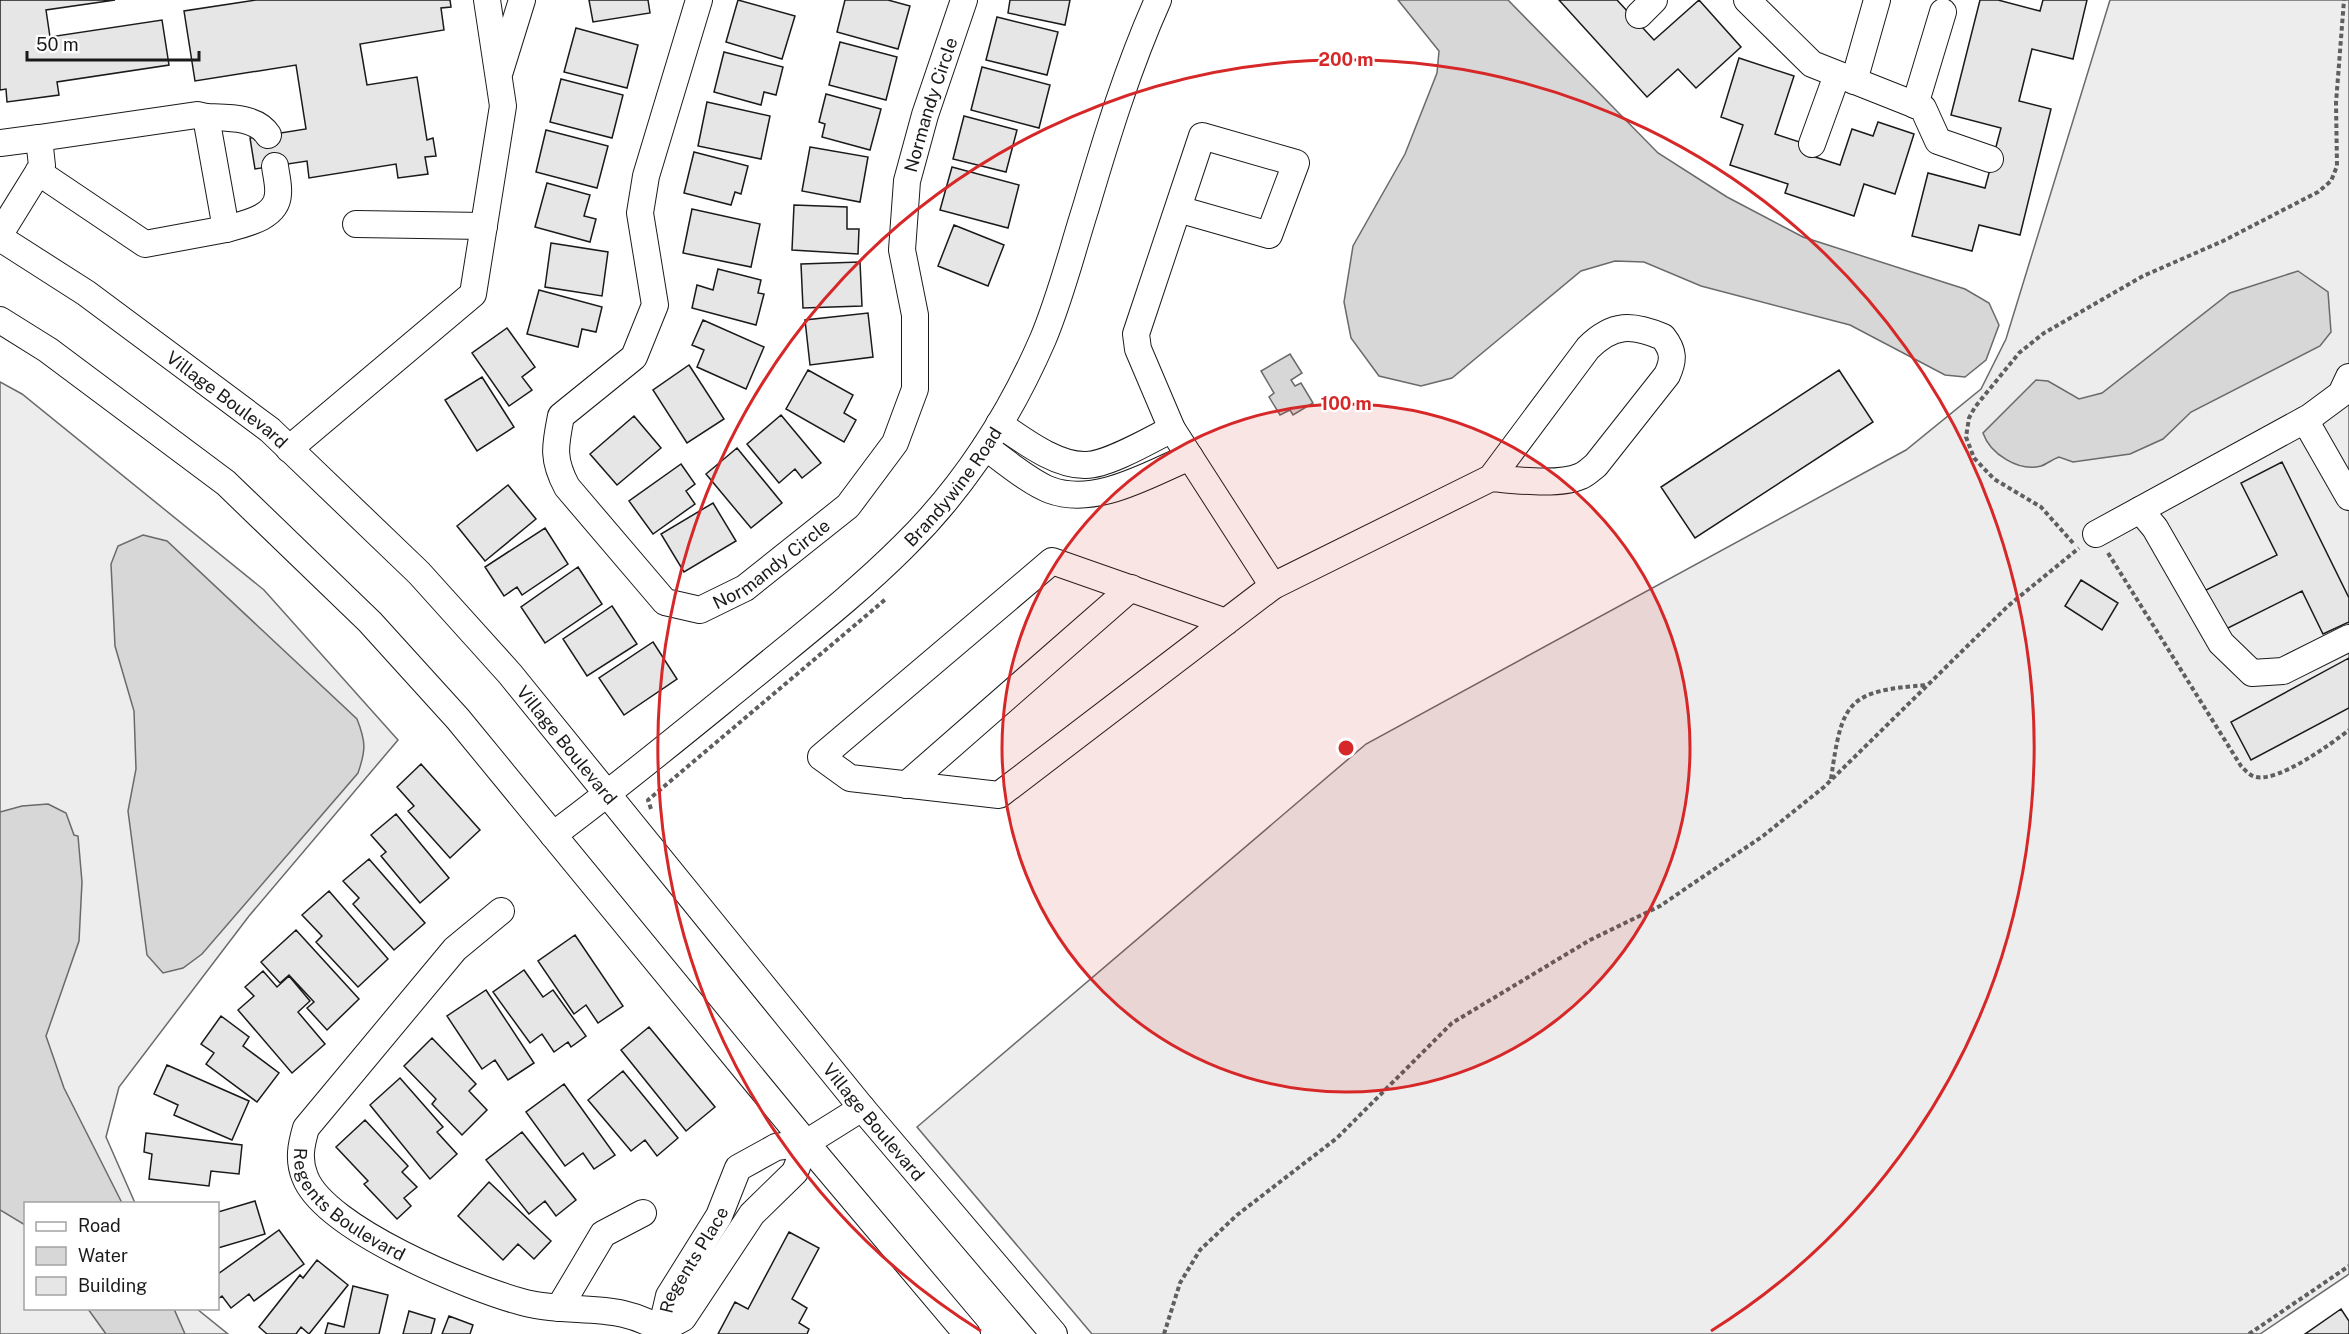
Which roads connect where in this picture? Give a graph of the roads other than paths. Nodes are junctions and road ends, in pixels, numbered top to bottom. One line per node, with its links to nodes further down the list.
1 (487, 0): 9 (street)
2 (522, 0): 9 (street)
3 (699, 0): 4 (street, Normandy Circle)
4 (964, 0)
5 (1158, 0): 28 (street, Brandywine Road)
6 (1747, 0): 10 (street)
7 (1877, 0): 10 (street)
8 (1943, 12): 11 (street)
9 (498, 77): 22 (street)
10 (1846, 78): 11 (street); 16 (street)
11 (1915, 105): 17 (street)
12 (206, 117): 13 (street); 14 (street); 23 (street)
13 (268, 135)
14 (39, 138): 15 (street); 19 (street)
15 (0, 143)
16 (1812, 144)
17 (1990, 159)
18 (275, 166): 23 (street)
19 (38, 172): 23 (street); 24 (street)
20 (1178, 209): 20 (street); 29 (street)
21 (356, 224): 22 (street)
22 (484, 226): 31 (street)
23 (226, 229)
24 (0, 236): 31 (street, Village Boulevard)
25 (0, 320): 43 (street)
26 (2349, 377): 27 (street)
27 (2305, 420): 34 (street); 35 (street)
28 (999, 424): 29 (street); 30 (street, Brandywine Road)
29 (1172, 429): 32 (street)
30 (985, 447): 32 (street); 42 (street, Brandywine Road)
31 (290, 449): 42 (street, Village Boulevard)
32 (1190, 457): 37 (street)
33 (1491, 478): 33 (street); 37 (street)
34 (2349, 497)
35 (2140, 510): 36 (street); 40 (street)
36 (2087, 542)
37 (1273, 586): 39 (street)
38 (1131, 588): 39 (street); 41 (street); 41 (street)
39 (1226, 622): 41 (street)
40 (2349, 638)
41 (906, 785)
42 (608, 794): 43 (street, Brandywine Road); 45 (street, Village Boulevard)
43 (553, 835): 46 (street)
44 (501, 911): 48 (street, Regents Boulevard)
45 (862, 1108): 46 (street, Regents Place); 51 (street, Village Boulevard)
46 (806, 1143): 49 (street, Regents Place); 49 (street, Regents Place); 50 (street)
47 (643, 1213): 48 (street)
48 (559, 1308): 49 (street, Regents Boulevard)
49 (664, 1332)
50 (967, 1334)
51 (1054, 1334)

